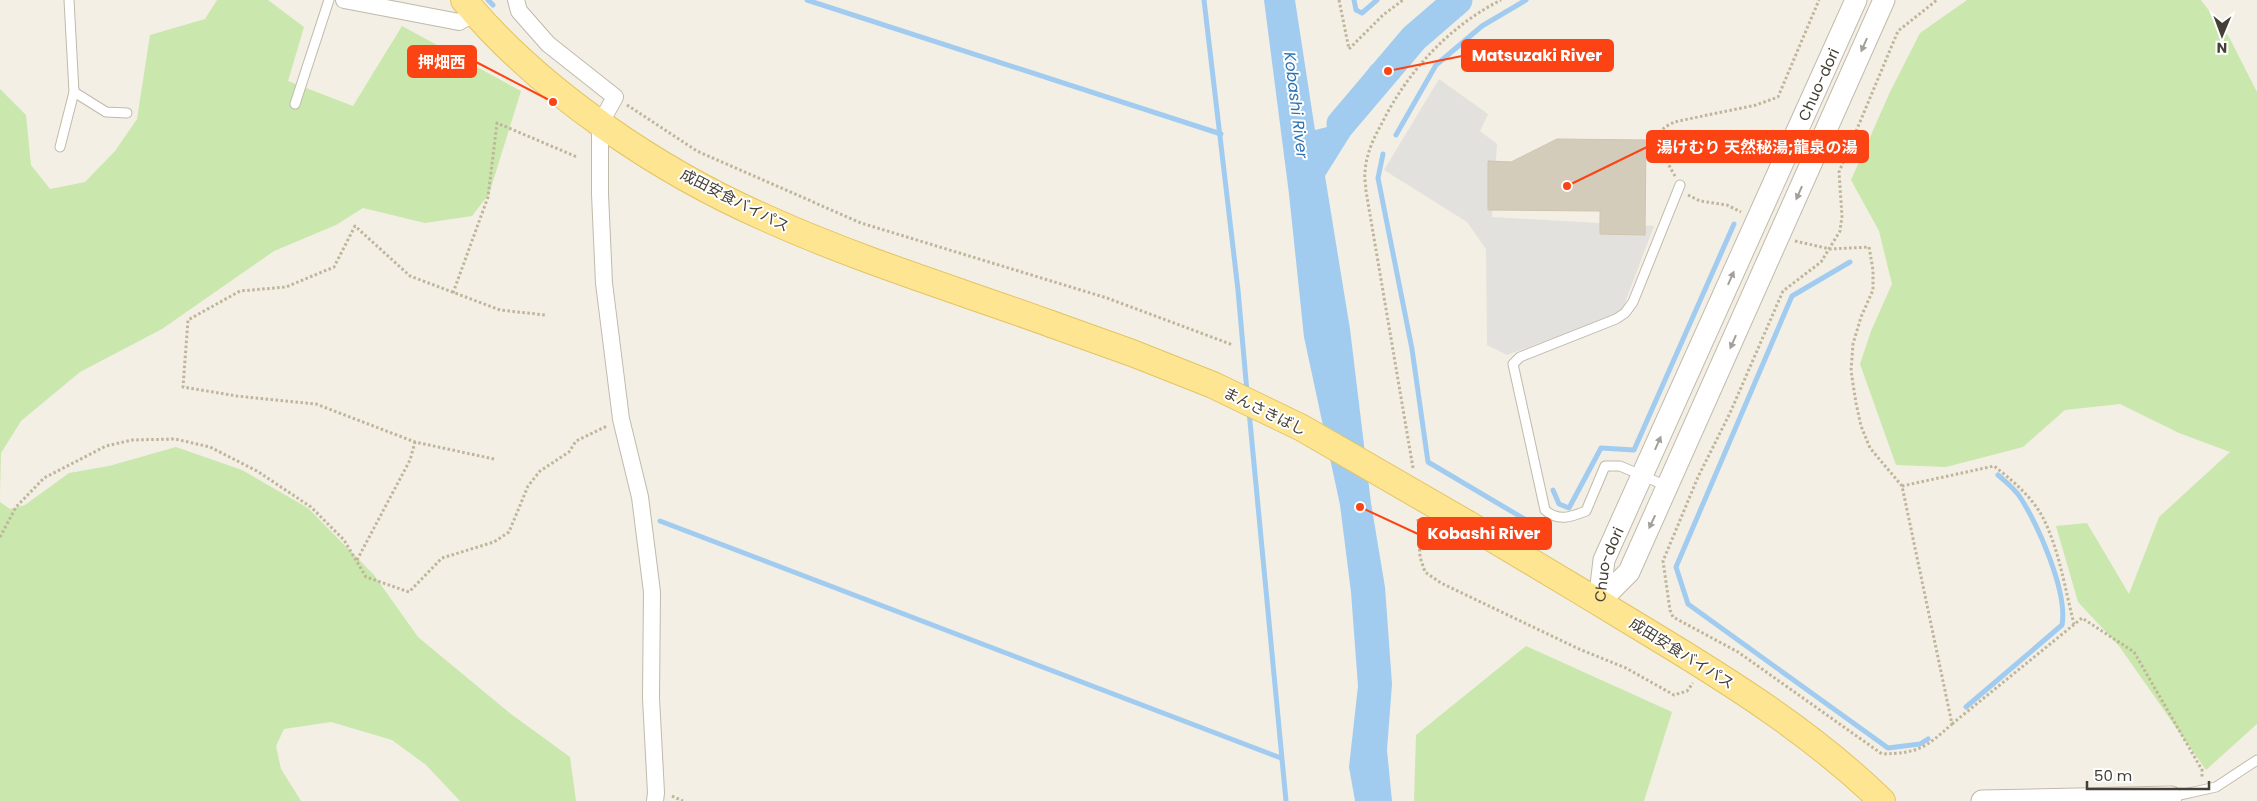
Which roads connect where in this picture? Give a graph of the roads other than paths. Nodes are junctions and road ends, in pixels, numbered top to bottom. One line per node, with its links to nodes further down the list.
1 (69, 0): 8 (lane)
2 (330, 0): 9 (lane)
3 (344, 0): 7 (street)
4 (516, 0): 11 (street)
5 (1856, 0): 15 (street, Chuo-dori, one-way to 5)
6 (1884, 0): 16 (street, Chuo-dori, one-way to 16)
7 (469, 6): 11 (main road, 成田安食バイパス)
8 (74, 92): 10 (lane); 12 (lane)
9 (295, 104)
10 (127, 113)
11 (600, 124): 14 (main road, 成田安食バイパス); 21 (street)
12 (60, 147)
13 (1680, 184): 15 (lane)
14 (1051, 324): 17 (main road, まんさきばし, bridge)
15 (1644, 475): 16 (lane); 18 (street, Chuo-dori)
16 (1669, 487): 18 (street, Chuo-dori, one-way to 18)
17 (1468, 524): 18 (main road, 成田安食バイパス)
18 (1599, 602): 22 (main road, 成田安食バイパス)
19 (2257, 760): 20 (lane)
20 (2176, 799): 23 (street)
21 (655, 801)
22 (1882, 801)
23 (1982, 801)

